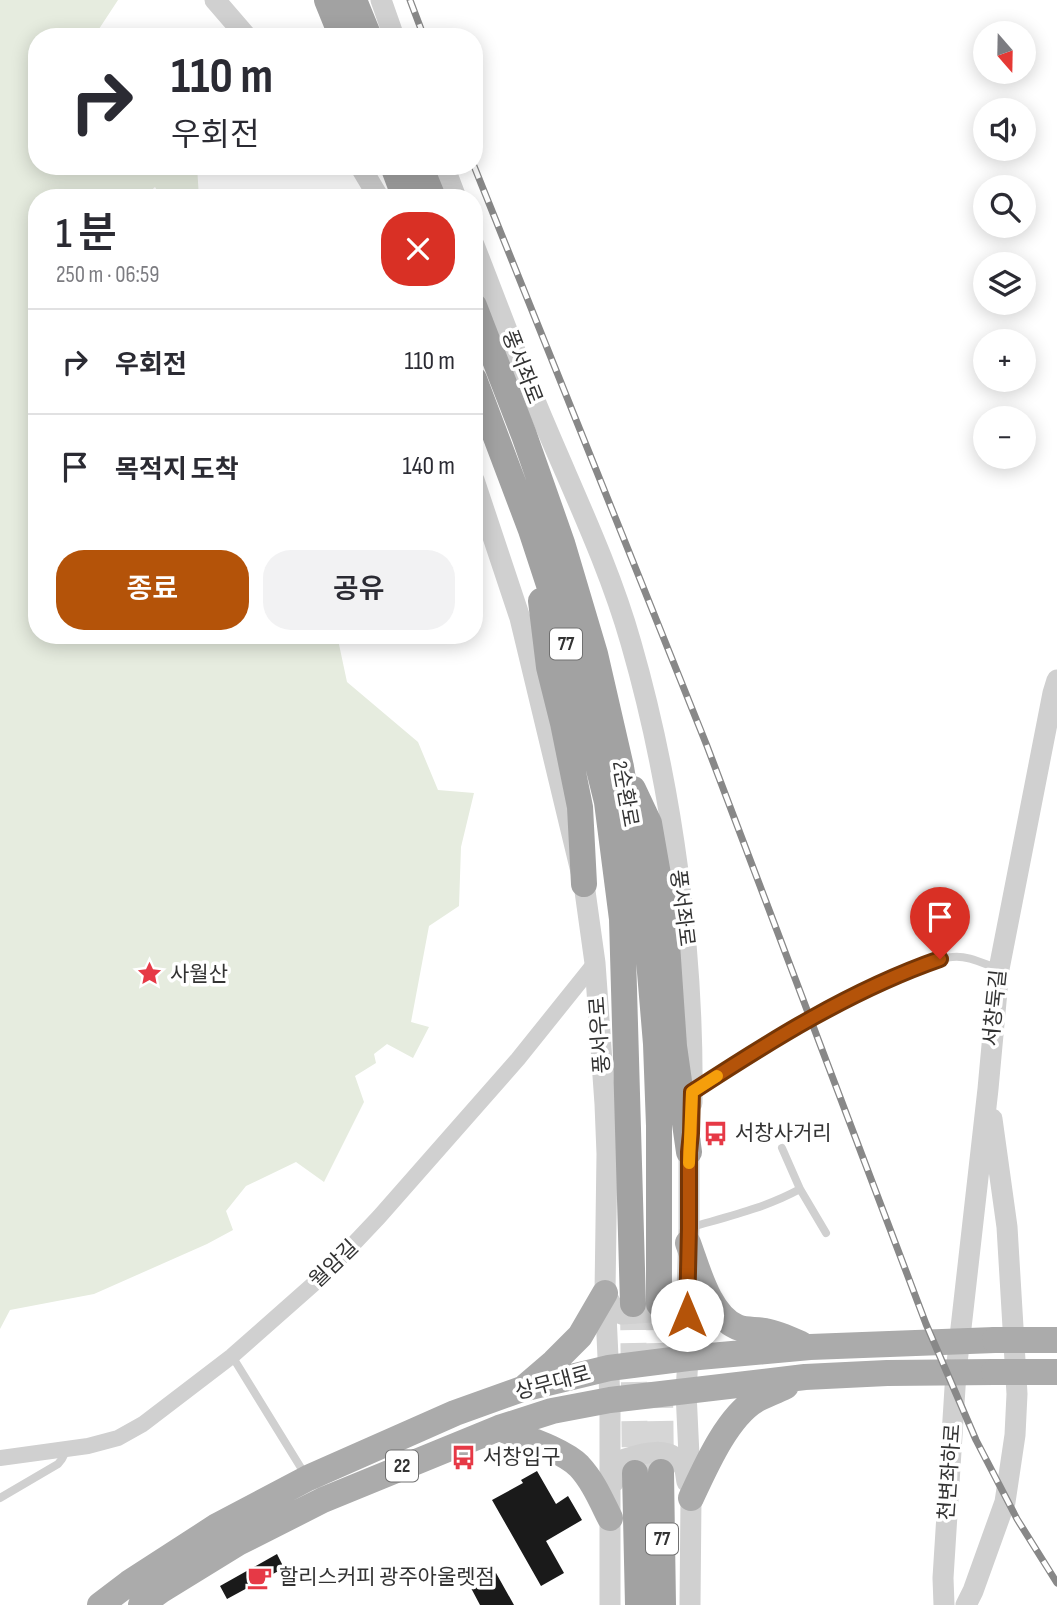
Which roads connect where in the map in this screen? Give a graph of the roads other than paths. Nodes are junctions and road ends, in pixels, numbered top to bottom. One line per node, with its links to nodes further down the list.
1 (215, 0): 5 (street)
2 (327, 0): 6 (highway)
3 (355, 0): 7 (highway)
4 (381, 0): 8 (street)
5 (239, 28)
6 (338, 28)
7 (366, 28)
8 (391, 28)
9 (404, 175): 10 (highway)
10 (422, 189)
11 (483, 268): 22 (street, 풍서좌로)
12 (483, 329): 17 (highway, 2순환로 / 77)
13 (483, 403): 15 (highway, 2순환로 / 77)
14 (483, 507): 18 (street, 풍서우로)
15 (531, 530): 18 (highway); 30 (highway, 2순환로 / 77)
16 (1057, 680): 20 (street, 서창둑길)
17 (621, 767): 24 (highway); 31 (highway, 2순환로 / 77)
18 (584, 884): 19 (street, 풍서우로)
19 (595, 963): 28 (street, 풍서우로); 35 (street, 월암길)
20 (999, 969): 21 (street, 서창둑길); 22 (lane)
21 (988, 1089): 32 (street, 서창둑길); 59 (street)
22 (692, 1092): 24 (street, 풍서좌로)
23 (782, 1148): 25 (lane)
24 (689, 1152): 27 (street, 풍서좌로)
25 (800, 1189): 26 (lane); 27 (lane)
26 (826, 1233)
27 (689, 1236): 29 (street, 풍서좌로); 34 (main road)
28 (605, 1293): 29 (street); 37 (street, 풍서우로); 41 (main road)
29 (687, 1293): 36 (street, 풍서좌로)
30 (632, 1304)
31 (659, 1304)
32 (961, 1340): 33 (main road, 상무대로 / 22, bridge); 34 (main road, 상무대로 / 22); 38 (street, 천변좌하로)
33 (1057, 1340)
34 (810, 1347): 36 (main road, 상무대로 / 22)
35 (232, 1356): 45 (street, 월암길); 47 (lane)
36 (688, 1357): 37 (main road, 상무대로 / 22); 42 (street, 풍서좌로)
37 (610, 1368): 41 (main road, 상무대로 / 22); 43 (street, 풍서우로)
38 (956, 1372): 39 (main road, 상무대로 / 22, bridge); 40 (main road, 상무대로 / 22); 58 (street, 천변좌하로)
39 (1057, 1372)
40 (805, 1377): 42 (main road, 상무대로 / 22); 50 (main road)
41 (522, 1389): 47 (main road, 상무대로 / 22)
42 (686, 1392): 43 (main road, 상무대로 / 22); 50 (street, 풍서좌로)
43 (610, 1401): 44 (main road, 상무대로 / 22); 48 (street, 풍서우로)
44 (499, 1428): 51 (main road); 53 (main road, 상무대로 / 22)
45 (67, 1449): 46 (street, 월암길); 49 (lane)
46 (0, 1458)
47 (308, 1478): 52 (main road, 상무대로 / 22)
48 (610, 1489): 50 (street); 51 (street, 풍서우로)
49 (0, 1498)
50 (691, 1498): 57 (street, 풍서좌로)
51 (610, 1518): 54 (street, 풍서우로)
52 (100, 1605)
53 (141, 1605)
54 (610, 1605)
55 (638, 1605): 56 (highway, 77)
56 (663, 1605)
57 (690, 1605)
58 (944, 1605)
59 (966, 1605)

